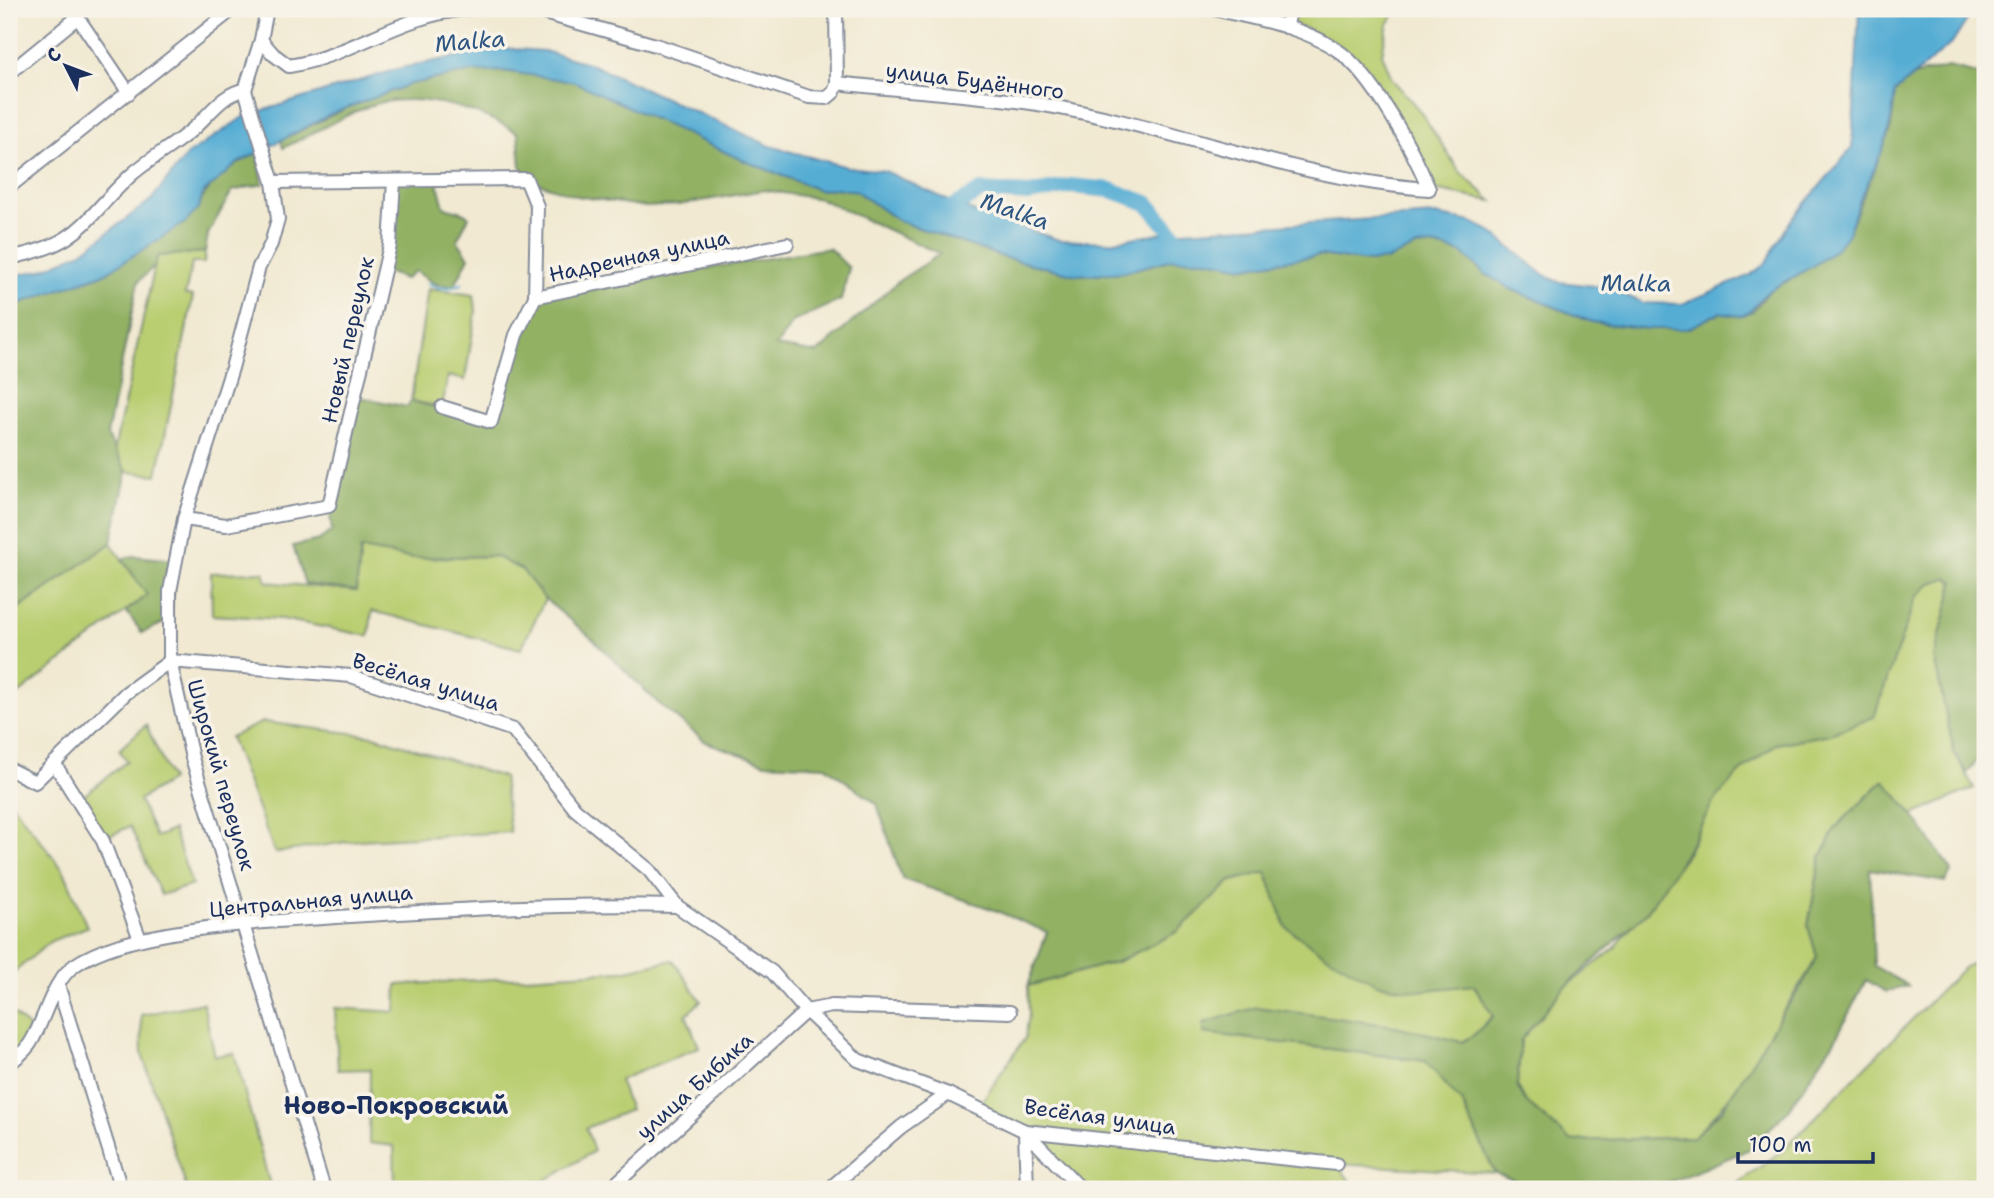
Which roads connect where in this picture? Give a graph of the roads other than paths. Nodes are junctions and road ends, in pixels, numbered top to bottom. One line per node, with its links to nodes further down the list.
1 (233, 9): 14 (street)
2 (267, 9): 10 (street)
3 (467, 9): 10 (street)
4 (530, 9): 12 (street)
5 (836, 9): 12 (street)
6 (1214, 9): 9 (street)
7 (1291, 9): 9 (street)
8 (75, 13): 11 (street); 14 (street)
9 (1286, 27): 12 (street, улица Будённого)
10 (261, 40): 13 (street)
11 (9, 73)
12 (837, 83)
13 (245, 90): 16 (street, Широкий переулок); 19 (street)
14 (129, 93): 17 (street)
15 (394, 181): 16 (street, Надречная улица); 20 (street, Надречная улица); 22 (street, Новый переулок)
16 (273, 182): 22 (street, Широкий переулок)
17 (9, 187)
18 (787, 244): 20 (street, Надречная улица)
19 (9, 258)
20 (535, 297): 21 (street)
21 (442, 407)
22 (184, 519): 23 (street, Широкий переулок)
23 (170, 661): 24 (street); 26 (street, Весёлая улица); 27 (street, Широкий переулок)
24 (54, 764): 25 (street); 28 (street)
25 (9, 769)
26 (677, 905): 27 (street, Центральная улица); 30 (street, Весёлая улица)
27 (244, 923): 28 (street, Центральная улица); 37 (street, Широкий переулок)
28 (140, 939): 29 (street, Центральная улица)
29 (58, 985): 32 (street, Центральная улица); 36 (street)
30 (806, 1011): 31 (street); 33 (street, Весёлая улица); 38 (street, улица Бибика)
31 (1010, 1012)
32 (9, 1064)
33 (948, 1094): 34 (street, Весёлая улица); 39 (street)
34 (1025, 1131): 35 (street, Весёлая улица); 40 (street); 41 (street)
35 (1336, 1164)
36 (121, 1189)
37 (324, 1189)
38 (610, 1189)
39 (829, 1189)
40 (1027, 1189)
41 (1082, 1189)

